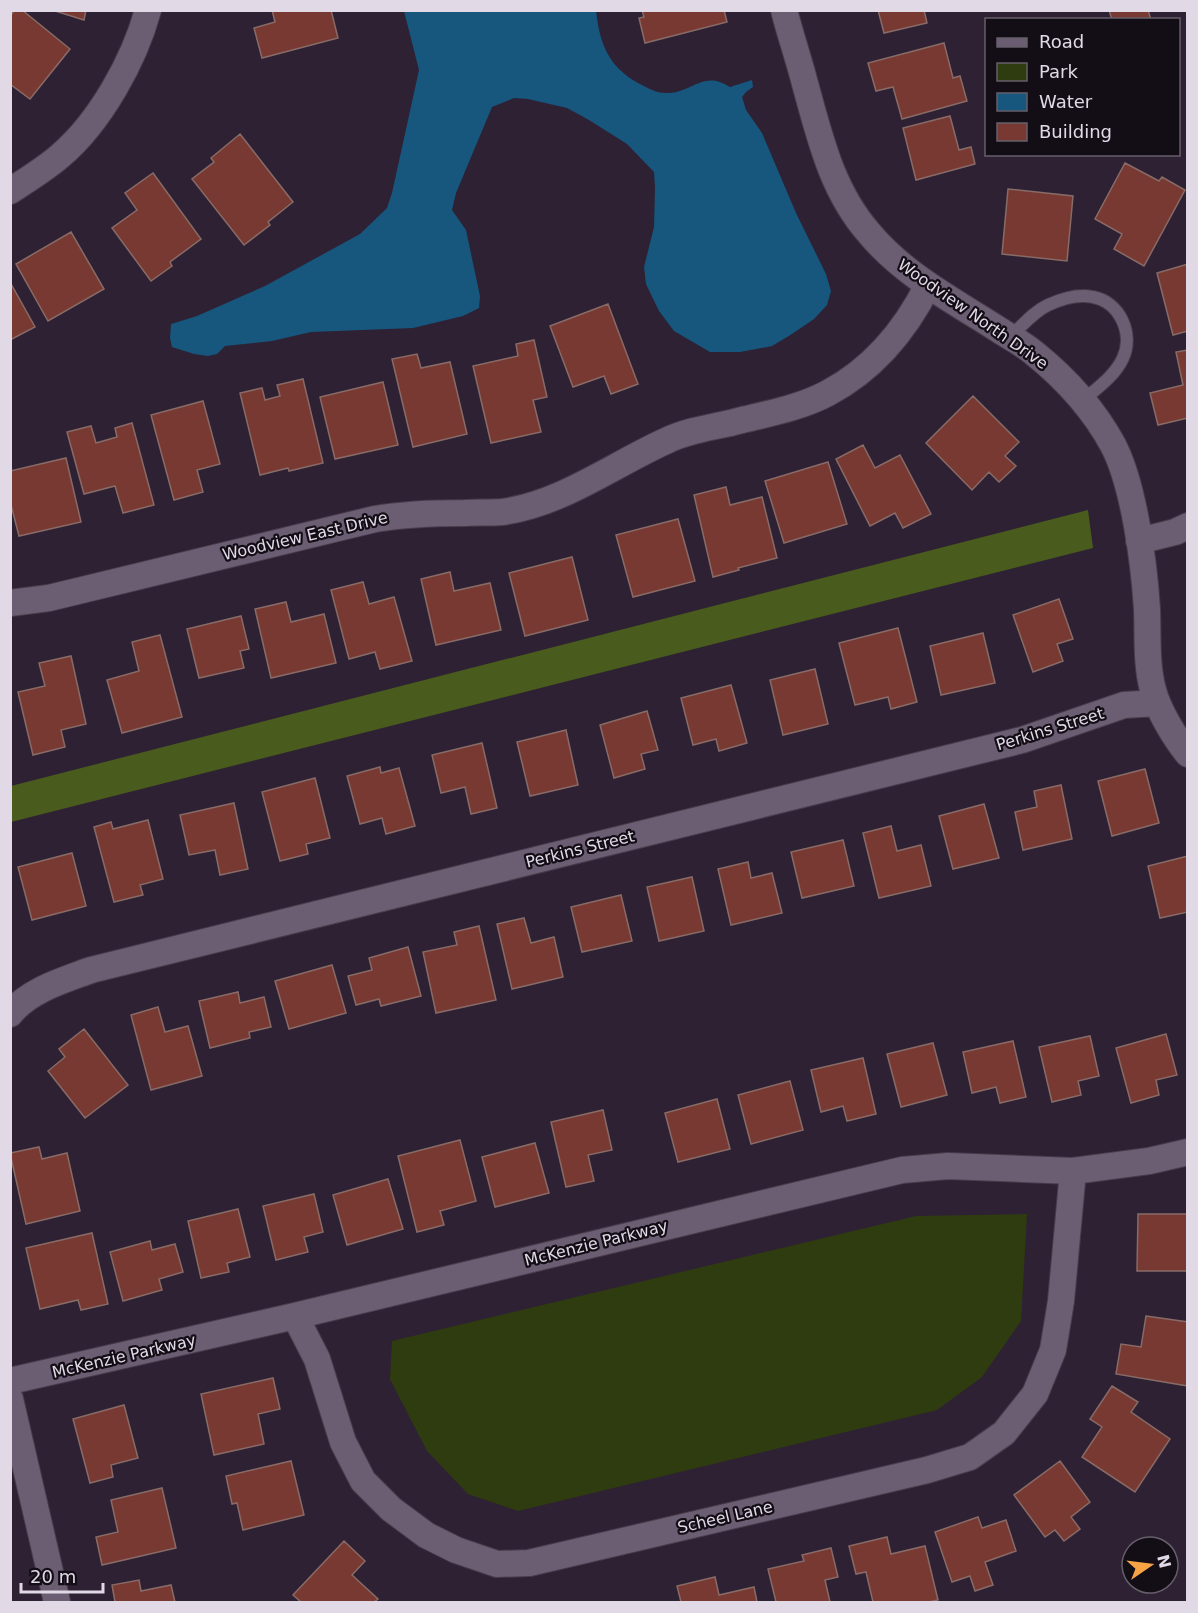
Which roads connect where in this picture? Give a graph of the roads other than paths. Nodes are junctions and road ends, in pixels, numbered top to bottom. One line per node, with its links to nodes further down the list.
1 (148, 10): 3 (street)
2 (784, 10): 4 (street, Woodview North Drive)
3 (10, 191)
4 (928, 285): 5 (street, Woodview North Drive); 9 (street, Woodview East Drive)
5 (1010, 337): 6 (street, Woodview North Drive); 6 (lane)
6 (1082, 401): 8 (street, Woodview North Drive)
7 (1183, 530): 8 (street)
8 (1139, 542): 10 (street, Woodview North Drive)
9 (10, 603)
10 (1157, 703): 11 (street, Woodview North Drive); 12 (street, Perkins Street)
11 (1188, 754)
12 (10, 1014)
13 (1188, 1152): 14 (street, McKenzie Parkway)
14 (1073, 1171): 15 (street, McKenzie Parkway); 15 (street, Scheel Lane)
15 (295, 1316): 16 (street, McKenzie Parkway)
16 (10, 1381)
17 (10, 1399): 18 (street)
18 (57, 1602)

